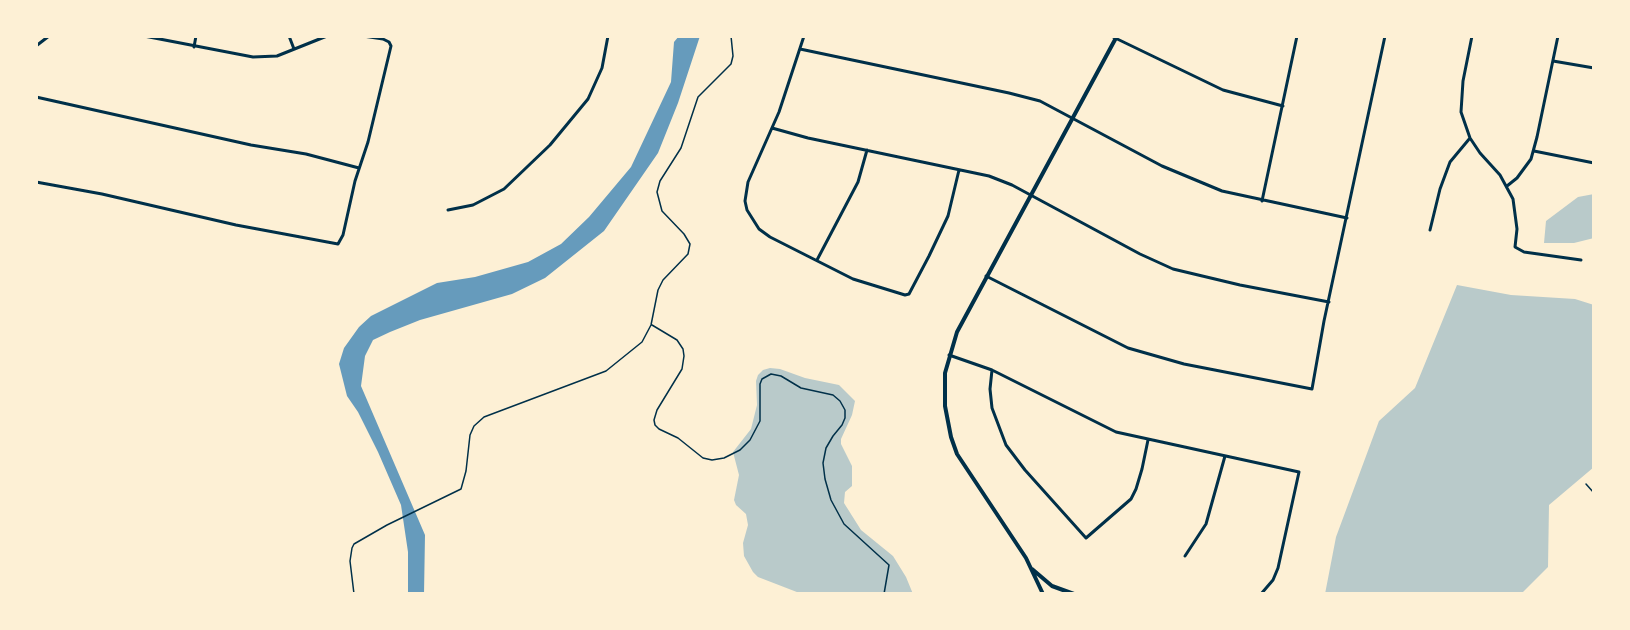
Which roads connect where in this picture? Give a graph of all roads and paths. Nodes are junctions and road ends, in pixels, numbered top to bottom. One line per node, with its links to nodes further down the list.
1 (50, 36): 15 (street)
2 (144, 36): 16 (street)
3 (196, 36): 16 (street)
4 (289, 36): 17 (street)
5 (327, 36): 17 (street)
6 (363, 36): 29 (street)
7 (608, 36): 35 (street)
8 (731, 36): 42 (path)
9 (804, 36): 18 (street)
10 (1298, 36): 22 (street)
11 (1385, 36): 36 (street)
12 (1472, 36): 25 (street)
13 (1558, 36): 19 (street)
14 (1114, 37): 22 (street); 23 (street)
15 (36, 46)
16 (194, 47): 17 (street)
17 (294, 49)
18 (800, 49): 23 (street); 24 (street)
19 (1553, 61): 20 (street); 27 (street)
20 (1594, 68)
21 (36, 98): 29 (street)
22 (1283, 106): 34 (street)
23 (1072, 117): 33 (street); 34 (street)
24 (772, 128): 26 (street); 38 (street)
25 (1470, 138): 32 (street); 37 (street)
26 (867, 150): 30 (street); 38 (street)
27 (1534, 151): 28 (street); 32 (street)
28 (1594, 163)
29 (359, 168): 31 (street)
30 (958, 170): 33 (street); 38 (street)
31 (36, 182)
32 (1507, 186): 39 (street)
33 (1029, 195): 40 (street); 41 (street)
34 (1262, 201): 36 (street)
35 (448, 210)
36 (1347, 218): 41 (street)
37 (1430, 230)
38 (817, 260)
39 (1581, 260)
40 (986, 276): 41 (street); 43 (street)
41 (1329, 302)
42 (651, 325): 51 (path); 52 (path)
43 (949, 355): 44 (street); 50 (street)
44 (992, 370): 45 (street); 45 (street)
45 (1148, 440): 46 (street)
46 (1225, 456): 49 (street); 56 (street)
47 (1586, 484): 48 (lane)
48 (1594, 493)
49 (1185, 556)
50 (1030, 567): 53 (street); 54 (street)
51 (354, 594)
52 (884, 594)
53 (1043, 594)
54 (1074, 594): 55 (street)
55 (1095, 594)
56 (1261, 594)

